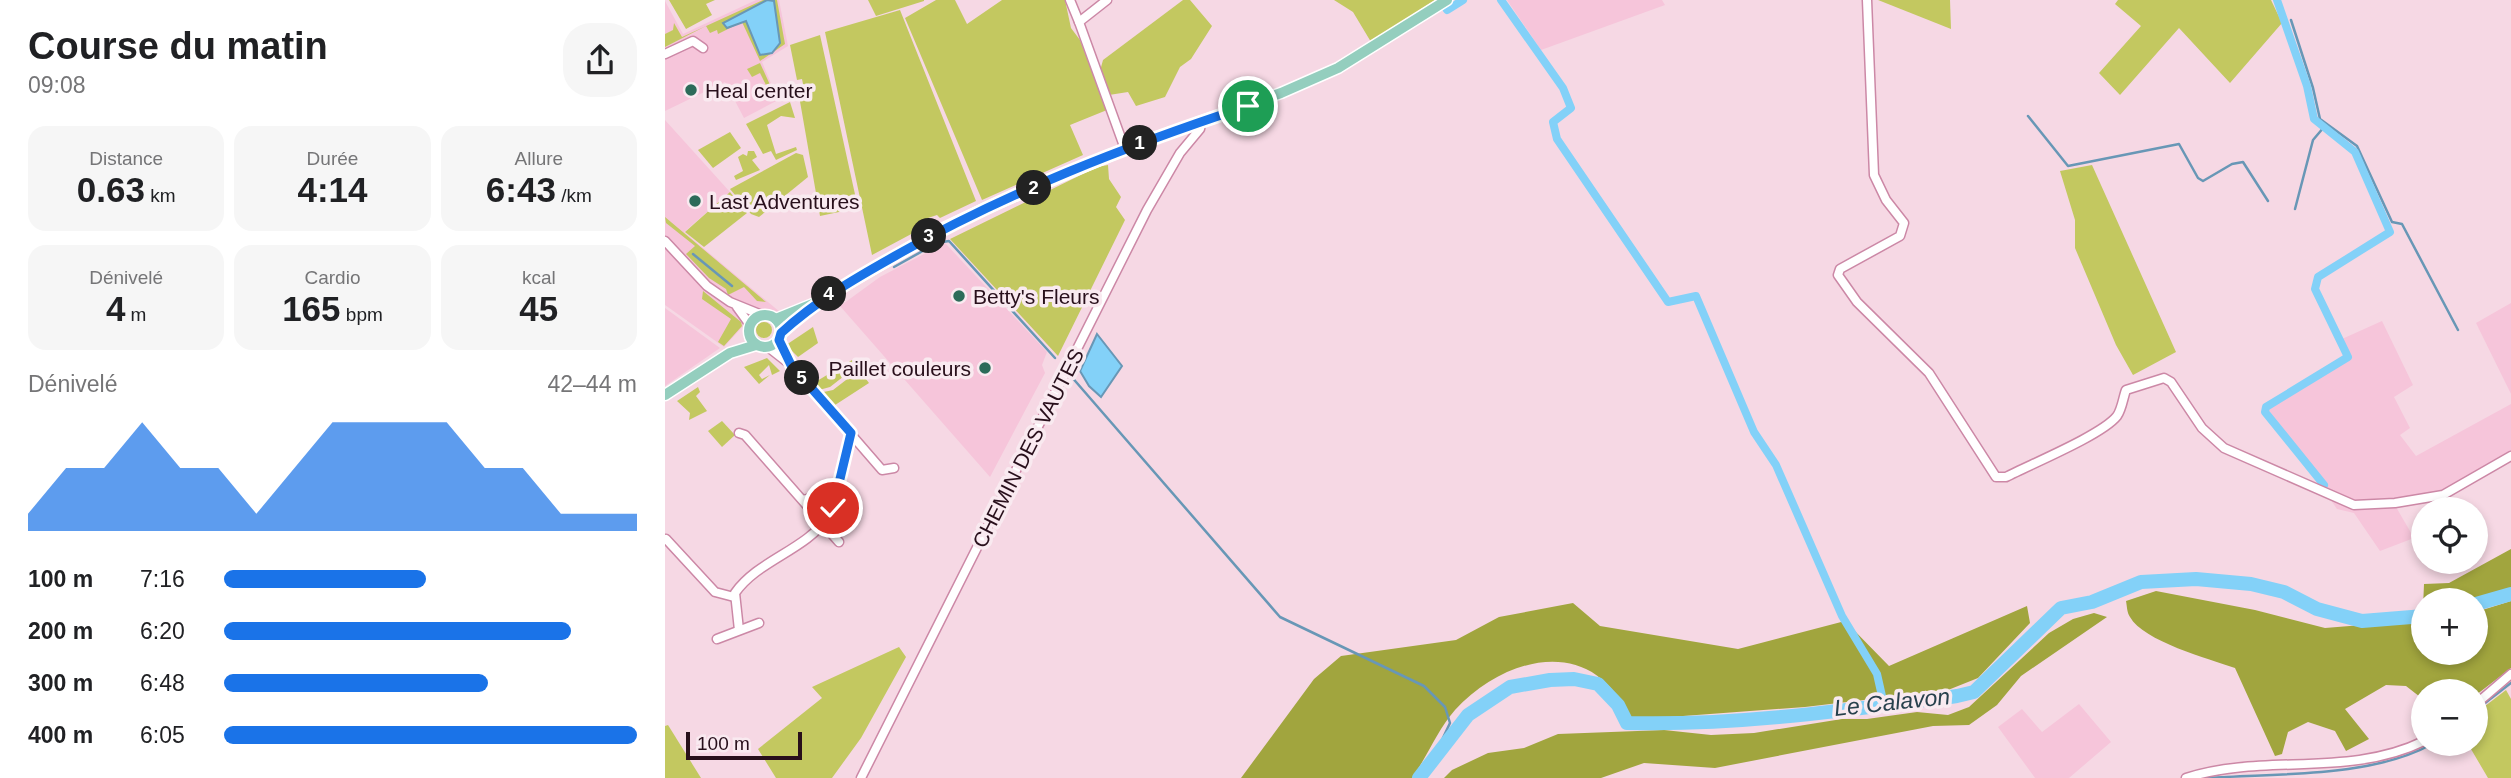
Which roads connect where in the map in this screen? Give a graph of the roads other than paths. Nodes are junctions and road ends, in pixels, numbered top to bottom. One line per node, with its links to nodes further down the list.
1 (1070, 0): 5 (street)
2 (1107, 0): 5 (street)
3 (1447, 0): 8 (main road)
4 (1867, 0): 24 (street)
5 (1079, 22): 9 (street)
6 (703, 48): 7 (street)
7 (665, 54)
8 (1201, 122): 9 (main road); 38 (street, CHEMIN DES VAUTES)
9 (1125, 149): 12 (main road)
10 (665, 241): 11 (street)
11 (734, 304): 13 (street); 15 (street)
12 (813, 304): 14 (main road); 16 (main road)
13 (762, 315): 14 (main road); 15 (main road)
14 (776, 319): 16 (main road)
15 (749, 329): 17 (main road); 19 (main road)
16 (780, 336): 18 (main road); 20 (street)
17 (756, 345): 18 (main road); 19 (main road)
18 (768, 347): 20 (street)
19 (730, 353): 21 (main road)
20 (791, 365): 23 (street)
21 (665, 396)
22 (739, 433): 27 (street)
23 (851, 433): 25 (street); 26 (street)
24 (2511, 456)
25 (894, 468)
26 (839, 491): 27 (street); 28 (street)
27 (803, 500): 28 (street)
28 (824, 522): 30 (street); 31 (street)
29 (666, 539): 31 (street)
30 (839, 542)
31 (734, 597): 33 (street)
32 (759, 623): 33 (street)
33 (739, 630): 34 (street)
34 (717, 639)
35 (2511, 674): 36 (street)
36 (2488, 694)
37 (2411, 746): 39 (street)
38 (861, 778)
39 (2186, 778)

